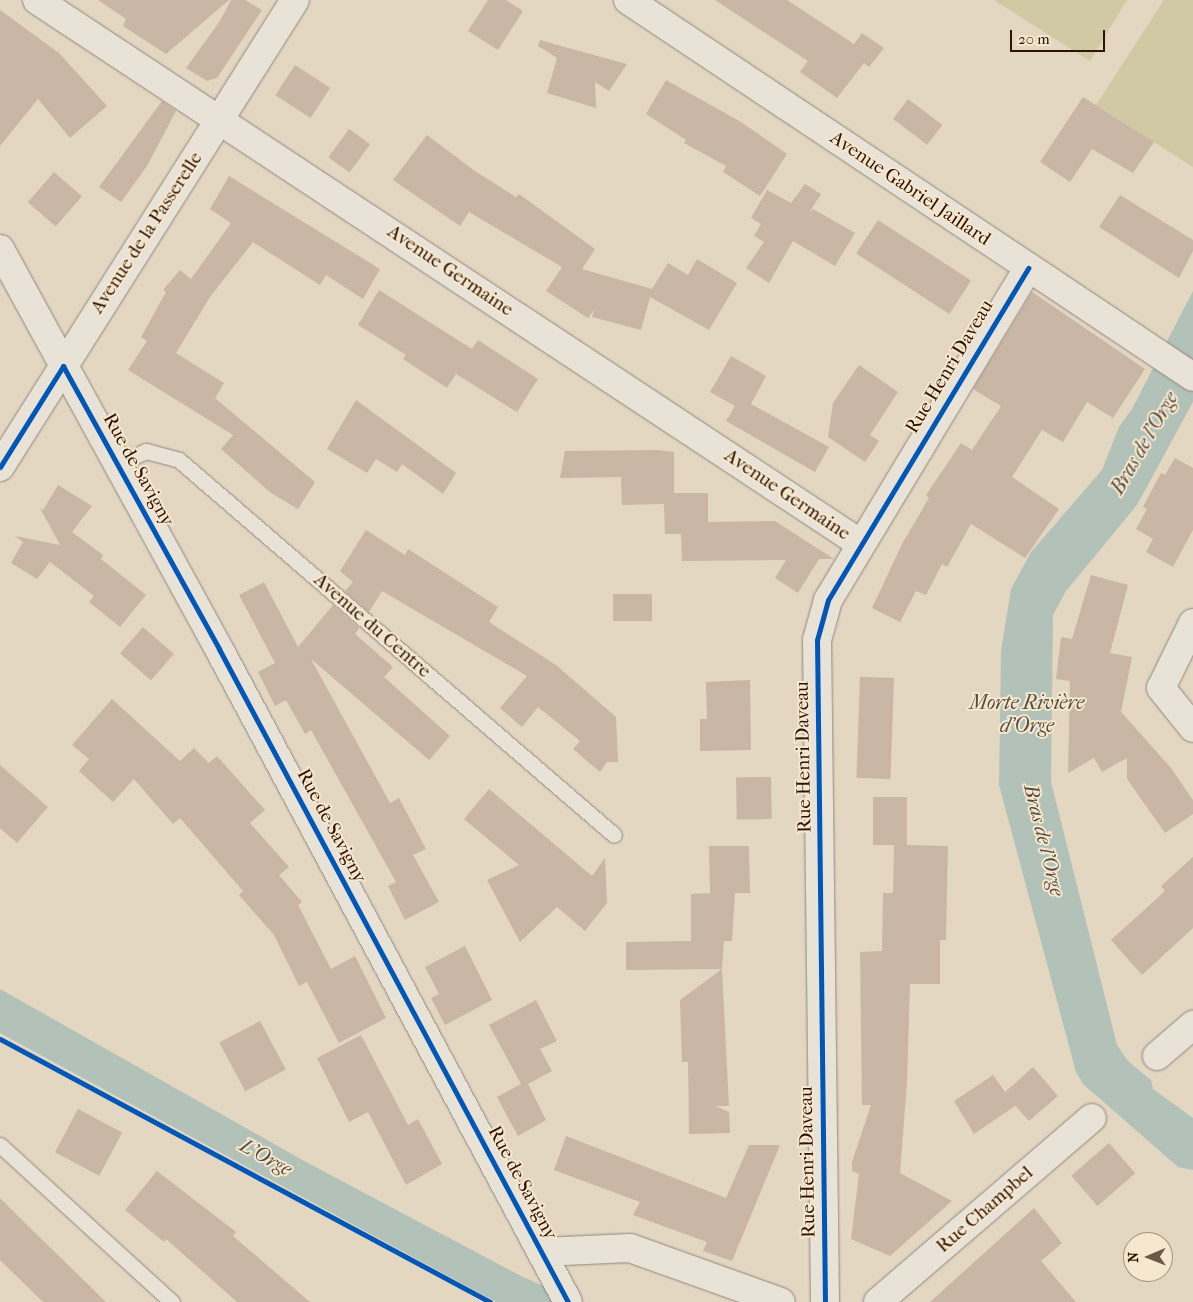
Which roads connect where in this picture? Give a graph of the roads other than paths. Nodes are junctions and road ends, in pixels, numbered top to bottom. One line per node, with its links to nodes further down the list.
1 (37, 0): 4 (street, Avenue Germaine)
2 (295, 0): 4 (street, Avenue de la Passerelle)
3 (628, 0): 6 (street, Avenue Gabriel Jaillard)
4 (220, 118): 7 (street, Avenue de la Passerelle); 11 (street, Avenue Germaine)
5 (0, 249): 7 (street, Rue de Savigny)
6 (1028, 268): 8 (street, Avenue Gabriel Jaillard); 11 (street, Rue Henri Daveau)
7 (63, 366): 9 (street, Rue de Savigny); 10 (street, Avenue de la Passerelle)
8 (1193, 377)
9 (118, 464): 14 (lane, Avenue du Centre); 19 (street, Rue de Savigny)
10 (0, 467)
11 (861, 544): 23 (street, Rue Henri Daveau)
12 (1193, 623): 13 (street)
13 (1193, 728)
14 (614, 835)
15 (1193, 1025): 16 (street)
16 (1156, 1056)
17 (1092, 1118): 24 (street, Rue Champbel)
18 (0, 1145): 21 (lane)
19 (542, 1252): 20 (street, Rue de Savigny); 22 (street)
20 (567, 1300)
21 (172, 1302)
22 (781, 1302)
23 (825, 1302)
24 (878, 1302)

